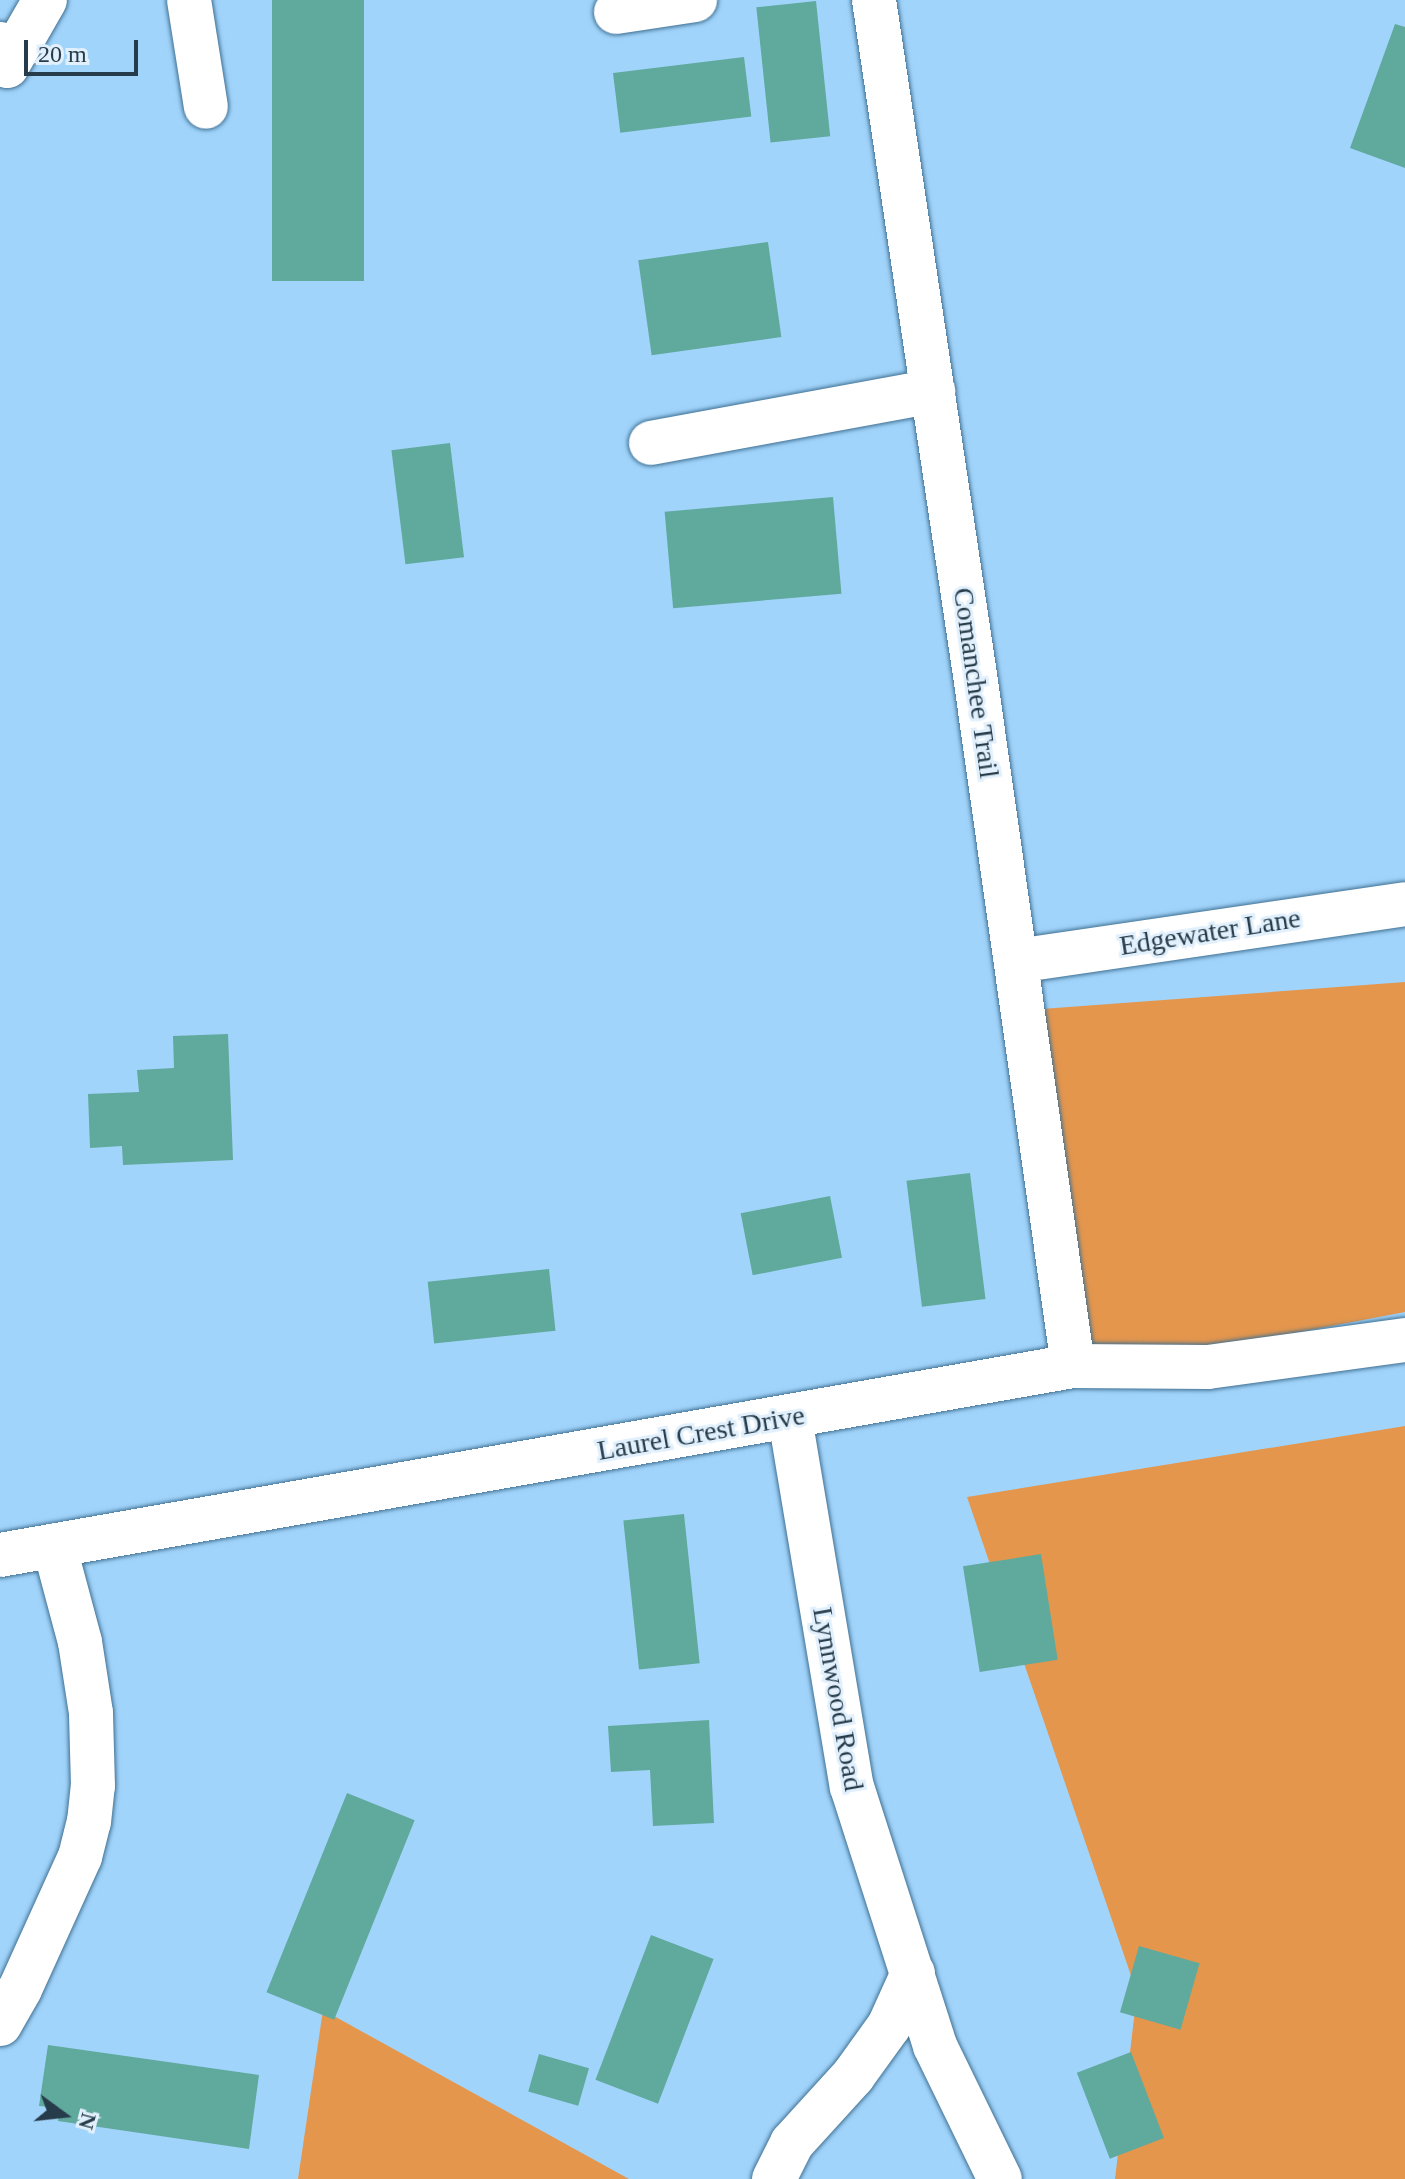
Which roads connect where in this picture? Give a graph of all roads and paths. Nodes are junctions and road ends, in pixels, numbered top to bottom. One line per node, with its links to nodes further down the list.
1 (45, 0): 6 (street)
2 (189, 0): 7 (street)
3 (695, 0): 5 (street)
4 (874, 0): 8 (street, Comanchee Trail)
5 (616, 12)
6 (0, 44)
7 (206, 107)
8 (933, 391): 9 (street); 11 (street, Comanchee Trail)
9 (651, 443)
10 (1405, 904): 11 (street, Edgewater Lane)
11 (1016, 961): 13 (street, Comanchee Trail)
12 (1405, 1340): 13 (street, Laurel Crest Drive)
13 (1073, 1366): 14 (street, Laurel Crest Drive)
14 (790, 1418): 15 (street, Laurel Crest Drive); 17 (street, Lynnwood Road)
15 (54, 1545): 16 (street, Laurel Crest Drive); 18 (street)
16 (0, 1555)
17 (913, 1973): 19 (street); 20 (street, Lynnwood Road)
18 (0, 2024)
19 (774, 2179)
20 (1000, 2179)

